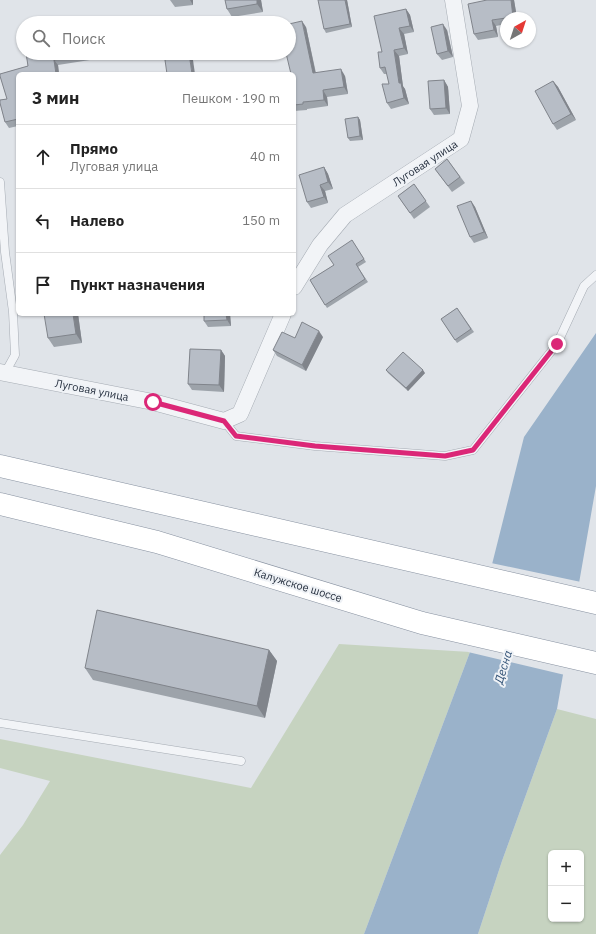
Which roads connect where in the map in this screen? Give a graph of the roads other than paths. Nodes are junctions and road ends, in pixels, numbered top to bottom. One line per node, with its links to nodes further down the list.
1 (453, 0): 4 (street, Луговая улица)
2 (0, 182): 6 (lane)
3 (596, 275): 7 (lane)
4 (296, 284)
5 (282, 316): 7 (street)
6 (3, 373): 7 (street, Луговая улица)
7 (224, 421)
8 (0, 466): 10 (highway)
9 (0, 504): 11 (highway, Калужское шоссе)
10 (596, 603)
11 (596, 663)
12 (0, 723): 13 (lane)
13 (242, 761)

